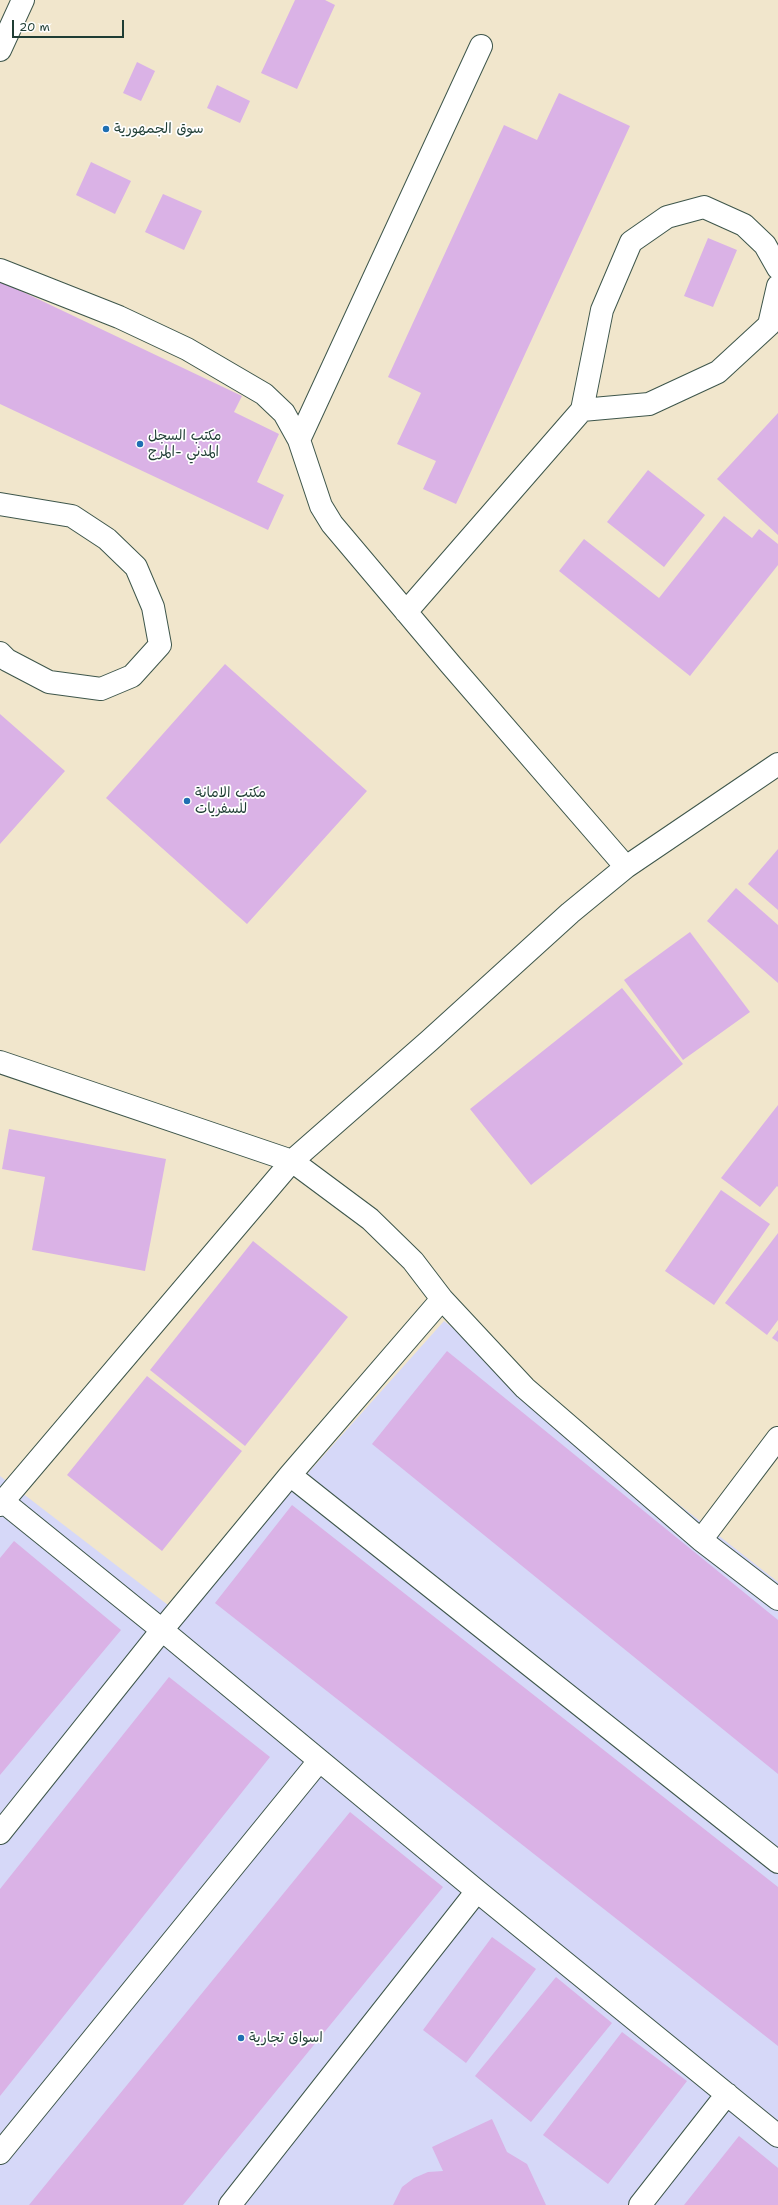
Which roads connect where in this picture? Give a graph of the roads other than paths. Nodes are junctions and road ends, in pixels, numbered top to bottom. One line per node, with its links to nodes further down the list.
1 (23, 0): 3 (street)
2 (481, 46): 8 (street)
3 (0, 50)
4 (778, 268): 7 (street)
5 (0, 270): 8 (street)
6 (778, 286): 7 (street)
7 (582, 410): 10 (street)
8 (299, 440): 10 (street)
9 (0, 504): 11 (street)
10 (406, 612): 13 (street)
11 (0, 653)
12 (778, 764): 13 (street)
13 (626, 867): 15 (street)
14 (0, 1062): 15 (street)
15 (292, 1161): 16 (street); 19 (street)
16 (442, 1299): 18 (street); 20 (street)
17 (778, 1438): 20 (street)
18 (290, 1475): 22 (street); 25 (street)
19 (1, 1502): 22 (street)
20 (701, 1540): 21 (street)
21 (778, 1599)
22 (162, 1630): 23 (street); 24 (street)
23 (319, 1761): 26 (street); 29 (street)
24 (0, 1833)
25 (778, 1862)
26 (477, 1891): 27 (street); 30 (street)
27 (727, 2094): 28 (street); 31 (street)
28 (778, 2136)
29 (0, 2153)
30 (230, 2205)
31 (640, 2205)

